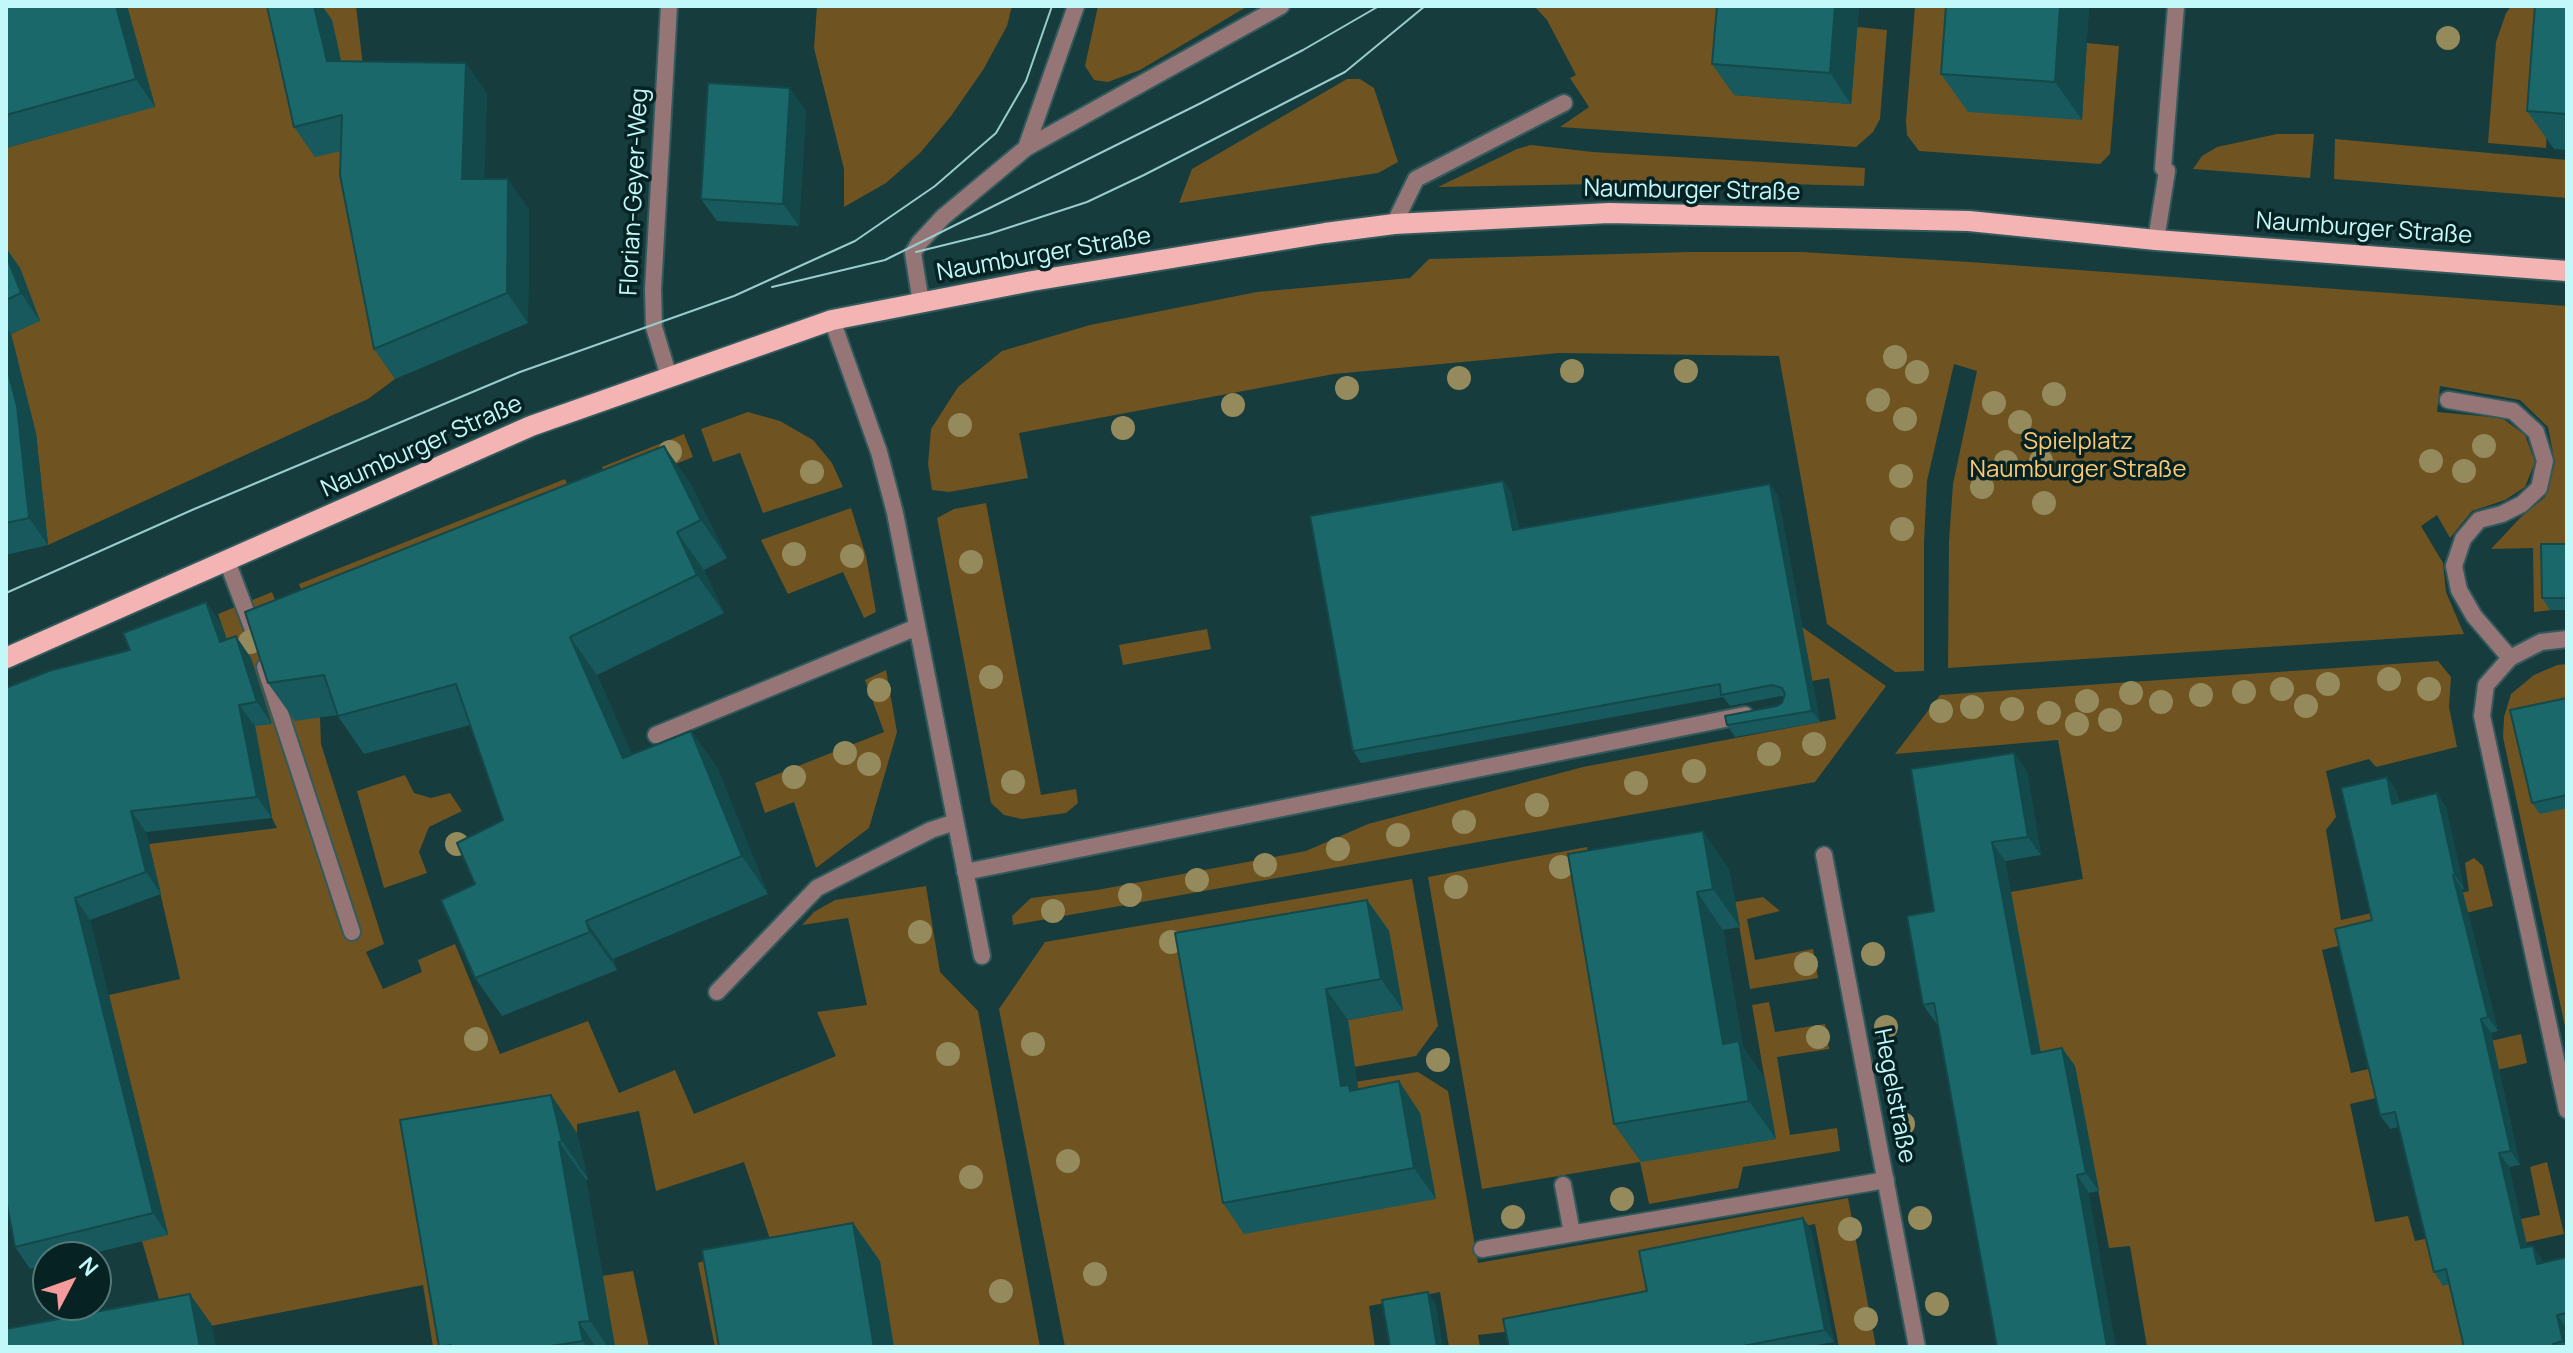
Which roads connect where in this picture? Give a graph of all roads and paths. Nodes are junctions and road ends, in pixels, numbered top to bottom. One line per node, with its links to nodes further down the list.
1 (669, 6): 12 (street, Florian-Geyer-Weg)
2 (1076, 6): 6 (street)
3 (1281, 6): 6 (street)
4 (2176, 6): 8 (street)
5 (1564, 103): 7 (street)
6 (1026, 148): 10 (street)
7 (1394, 224): 8 (main road, Naumburger Straße); 10 (main road, Naumburger Straße)
8 (2156, 240): 9 (main road, Naumburger Straße)
9 (2567, 271)
10 (921, 303): 11 (main road, Naumburger Straße)
11 (832, 320): 12 (main road, Naumburger Straße); 15 (street)
12 (669, 377): 14 (main road, Naumburger Straße)
13 (2448, 400): 18 (street)
14 (227, 561): 17 (main road, Naumburger Straße); 24 (street)
15 (917, 627): 20 (street); 21 (street)
16 (2567, 639): 18 (street)
17 (6, 658)
18 (2510, 658): 27 (street)
19 (1757, 713): 23 (street)
20 (656, 735)
21 (955, 822): 23 (street); 26 (street)
22 (1824, 855): 28 (street, Hegelstraße)
23 (965, 872): 25 (street)
24 (352, 932)
25 (982, 956)
26 (717, 992)
27 (2567, 1110)
28 (1886, 1180): 30 (street); 32 (street, Hegelstraße)
29 (1563, 1185): 30 (street)
30 (1572, 1233): 31 (street)
31 (1482, 1249)
32 (1917, 1347)

